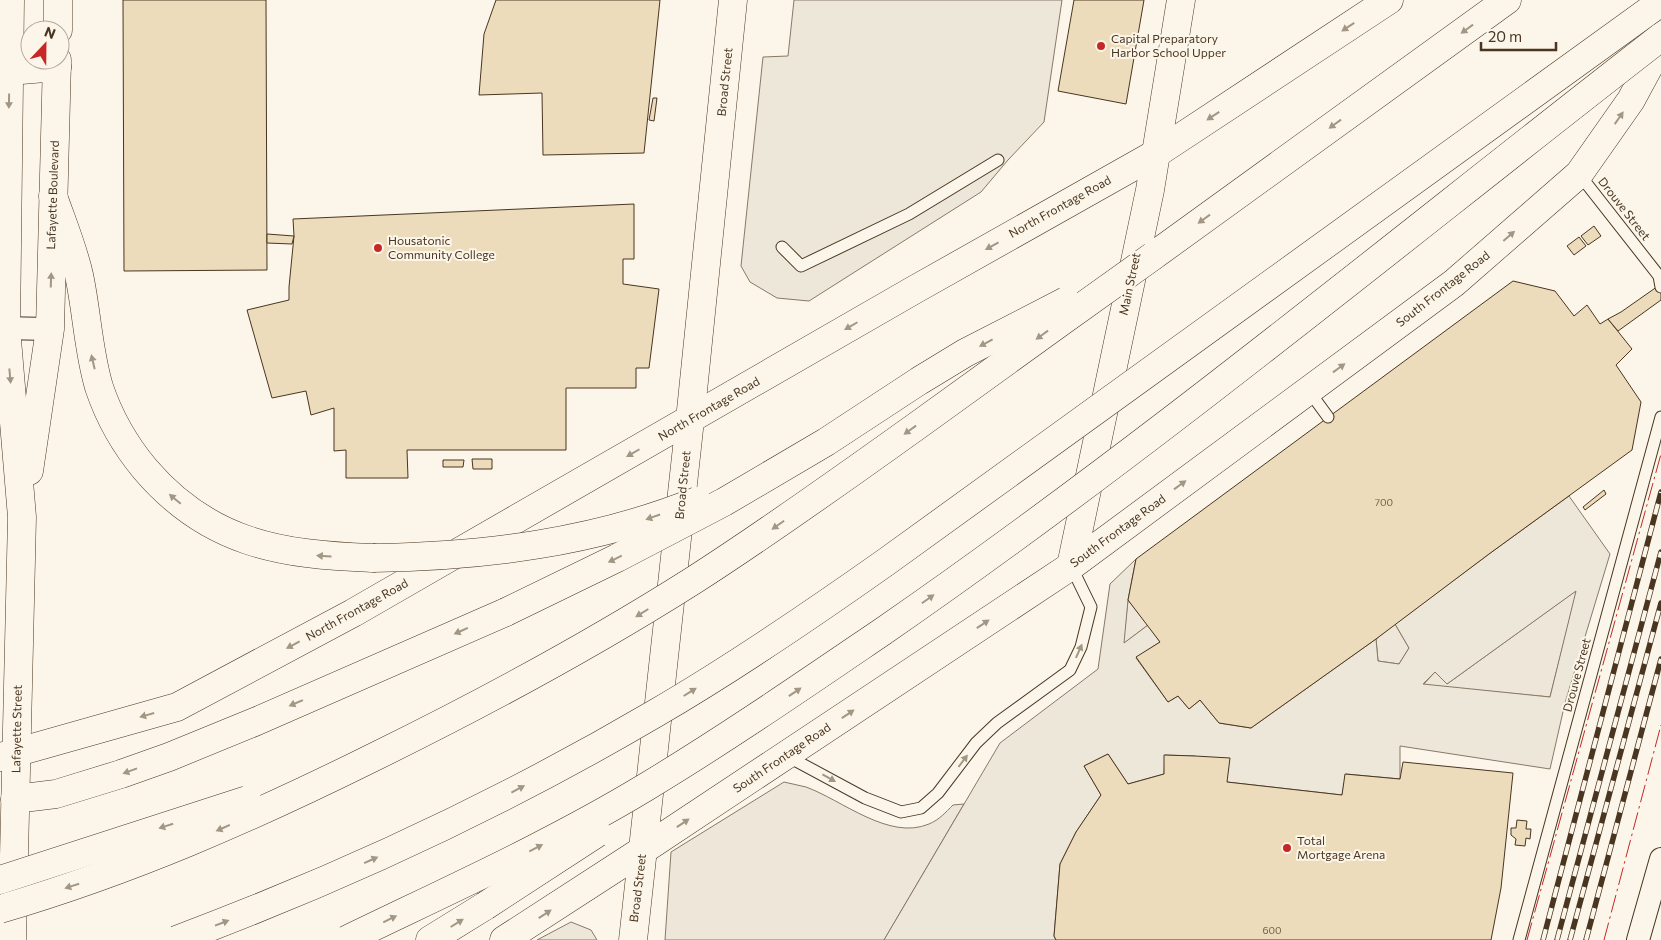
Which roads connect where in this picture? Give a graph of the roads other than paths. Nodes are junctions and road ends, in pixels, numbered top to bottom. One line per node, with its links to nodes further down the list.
1 (10, 0): 13 (main road)
2 (58, 0): 8 (main road)
3 (733, 0): 26 (main road, Broad Street)
4 (1181, 0): 14 (main road, Main Street)
5 (1389, 0): 14 (main road, North Frontage Road, one-way to 14)
6 (1507, 0): 19 (main road, one-way to 19)
7 (1661, 2): 40 (main road, one-way to 7, bridge)
8 (58, 20)
9 (1661, 36): 30 (main road, one-way to 9, bridge)
10 (1661, 44): 16 (main road, South Frontage Road, one-way to 10)
11 (20, 69): 13 (main road)
12 (57, 70): 17 (main road, Lafayette Boulevard)
13 (5, 71): 21 (main road, one-way to 21)
14 (1157, 153): 26 (main road, North Frontage Road, one-way to 26); 29 (main road, Main Street)
15 (998, 160): 18 (lane)
16 (1580, 174): 20 (lane, Drouve Street); 23 (main road, South Frontage Road, one-way to 16)
17 (53, 196): 22 (main road, Lafayette Boulevard, one-way to 17); 27 (main road, one-way to 17, bridge)
18 (782, 247)
19 (1153, 256): 27 (main road, one-way to 27, bridge); 33 (main road, one-way to 33, bridge)
20 (1661, 288)
21 (3, 328): 22 (street); 28 (main road, Lafayette Street, one-way to 28)
22 (50, 329): 28 (main road, Lafayette Street)
23 (1309, 390): 24 (lane); 29 (main road, South Frontage Road, one-way to 23)
24 (1328, 417)
25 (1661, 417): 45 (lane, Drouve Street)
26 (690, 420): 31 (main road, North Frontage Road, one-way to 31); 35 (main road, Broad Street)
27 (826, 442): 34 (main road, one-way to 34, bridge)
28 (22, 517): 31 (main road, Lafayette Street)
29 (1071, 566): 32 (main road, South Frontage Road, one-way to 29); 32 (lane, one-way to 29)
30 (764, 713): 41 (main road, one-way to 30, bridge); 42 (main road, one-way to 30, bridge)
31 (8, 754): 34 (main road, Lafayette Street)
32 (786, 755): 35 (main road, South Frontage Road, one-way to 32)
33 (363, 763): 37 (main road, one-way to 37, bridge); 38 (main road, one-way to 38, bridge)
34 (8, 799): 39 (main road, Lafayette Street)
35 (643, 850): 43 (main road, South Frontage Road, one-way to 35); 44 (main road, Broad Street)
36 (1661, 858): 46 (street)
37 (0, 880)
38 (0, 909)
39 (12, 940)
40 (176, 940)
41 (346, 940)
42 (430, 940)
43 (504, 940)
44 (632, 940)
45 (1519, 940)
46 (1638, 940)

